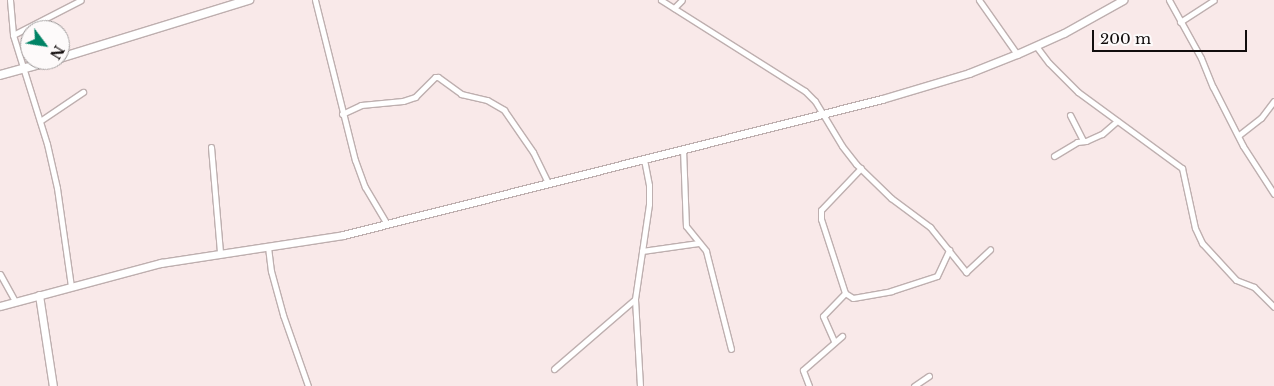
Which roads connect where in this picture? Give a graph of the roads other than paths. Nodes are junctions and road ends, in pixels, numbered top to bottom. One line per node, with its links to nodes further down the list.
1 (10, 0): 13 (street)
2 (81, 0): 13 (street)
3 (249, 0): 16 (main road)
4 (315, 0): 22 (street)
5 (661, 0): 11 (street)
6 (682, 0): 11 (street)
7 (978, 0): 15 (street)
8 (1123, 0): 14 (main road)
9 (1170, 0): 12 (street)
10 (1214, 0): 12 (street)
11 (674, 8): 23 (street)
12 (1180, 22): 27 (street)
13 (13, 35): 17 (street)
14 (1036, 46): 15 (main road); 26 (street)
15 (1017, 54): 23 (main road)
16 (70, 55)
17 (20, 62)
18 (22, 70): 19 (main road); 25 (street)
19 (0, 75)
20 (83, 92): 25 (street)
21 (1274, 101): 27 (street)
22 (342, 114): 34 (street); 36 (street)
23 (822, 114): 30 (main road); 33 (street)
24 (1070, 115): 28 (street)
25 (40, 120): 44 (street)
26 (1117, 121): 28 (street); 50 (street)
27 (1238, 135): 35 (street)
28 (1082, 140): 31 (street)
29 (211, 147): 42 (street)
30 (683, 149): 32 (main road); 37 (street)
31 (1054, 156)
32 (644, 159): 34 (main road); 41 (street)
33 (861, 168): 39 (street); 45 (street)
34 (548, 183): 36 (main road)
35 (1274, 194)
36 (387, 224): 38 (main road)
37 (698, 243): 41 (street); 53 (street)
38 (268, 246): 42 (main road); 57 (street)
39 (949, 250): 40 (street); 45 (street)
40 (990, 250)
41 (642, 251): 47 (street)
42 (220, 253): 44 (main road)
43 (0, 274): 48 (street)
44 (71, 286): 46 (main road)
45 (846, 293): 52 (street)
46 (39, 295): 48 (main road); 56 (main road)
47 (635, 299): 54 (street); 58 (street)
48 (15, 301): 49 (main road)
49 (0, 306)
50 (1274, 307)
51 (842, 336): 52 (street)
52 (834, 342): 59 (street)
53 (731, 349)
54 (554, 369)
55 (929, 376): 60 (street)
56 (53, 386)
57 (308, 386)
58 (640, 386)
59 (809, 386)
60 (914, 386)

